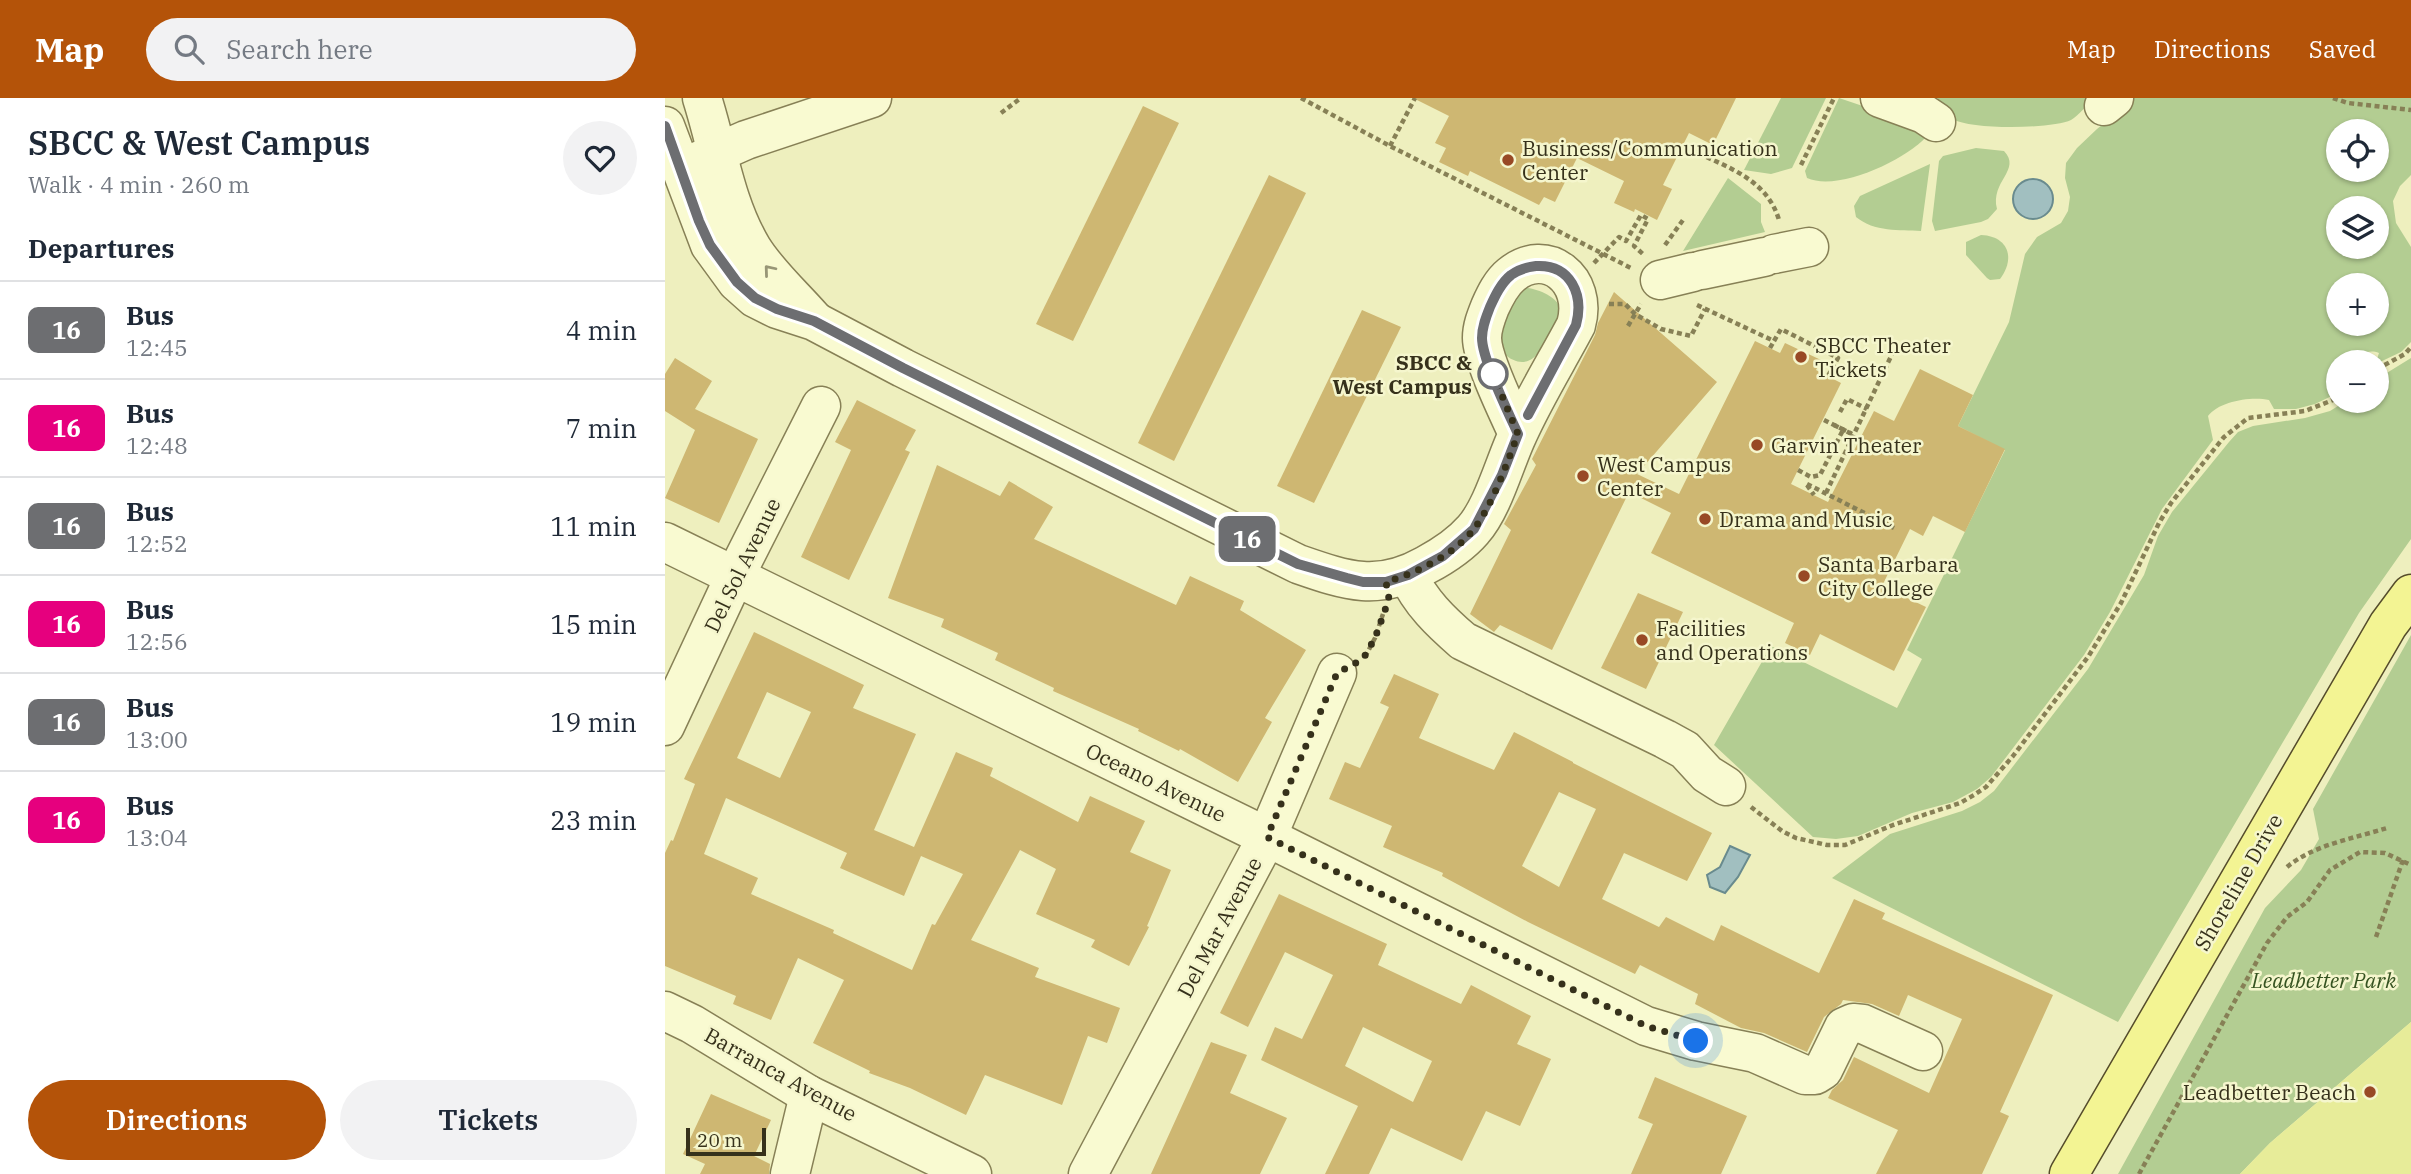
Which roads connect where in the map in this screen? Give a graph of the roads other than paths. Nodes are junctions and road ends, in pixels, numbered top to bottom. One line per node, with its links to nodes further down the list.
1 (702, 98): 6 (street)
2 (872, 98): 6 (street)
3 (1880, 98): 4 (street)
4 (1937, 122)
5 (665, 127): 7 (street)
6 (719, 152): 7 (street); 10 (street, one-way to 6)
7 (673, 172): 10 (street)
8 (1782, 247): 9 (street)
9 (1685, 274)
10 (814, 321): 15 (street)
11 (821, 406): 14 (street, Del Sol Avenue)
12 (1518, 434): 15 (street)
13 (665, 542): 14 (street, Oceano Avenue)
14 (735, 576): 18 (street, Del Sol Avenue); 20 (street, Oceano Avenue)
15 (1397, 578): 19 (street)
16 (2411, 594): 27 (main road, Shoreline Drive)
17 (1337, 673): 20 (street, Del Mar Avenue)
18 (665, 726)
19 (1726, 786)
20 (1267, 837): 22 (street, Oceano Avenue); 26 (street, Del Mar Avenue)
21 (665, 1012): 23 (street, Barranca Avenue)
22 (1923, 1051)
23 (809, 1095): 24 (street); 25 (street, Barranca Avenue)
24 (790, 1174)
25 (972, 1174)
26 (1089, 1174)
27 (2069, 1174)

